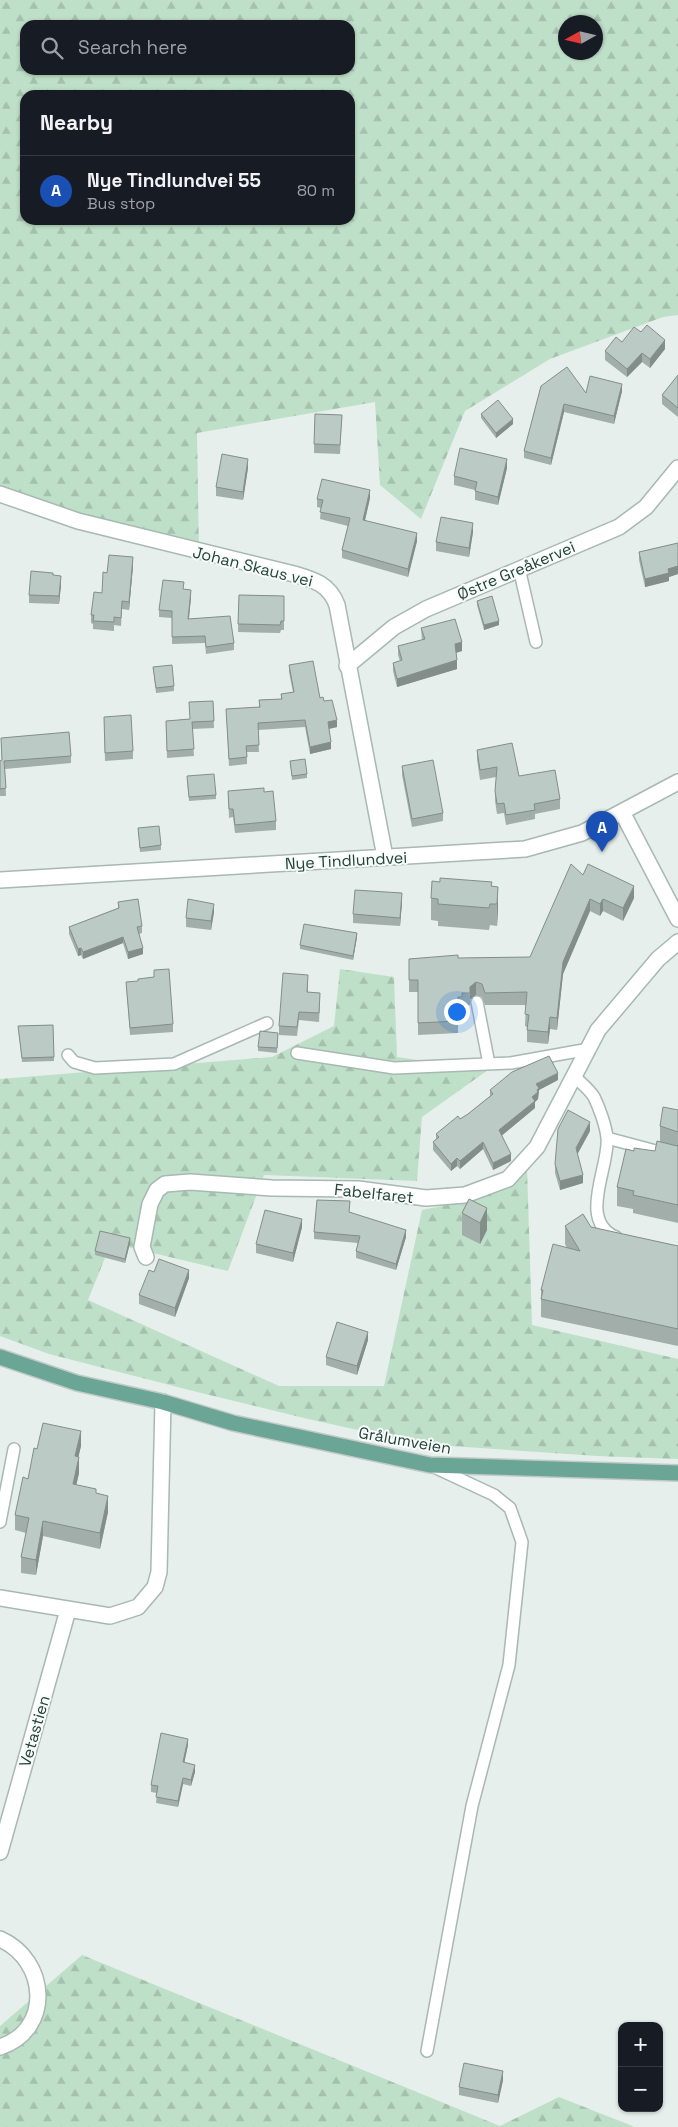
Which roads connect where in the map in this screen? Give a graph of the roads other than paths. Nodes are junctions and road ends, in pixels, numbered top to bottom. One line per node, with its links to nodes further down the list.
1 (678, 468): 3 (street, Østre Greåkervei)
2 (0, 494): 5 (street, Johan Skaus vei)
3 (519, 568): 4 (lane); 5 (street, Østre Greåkervei)
4 (536, 642)
5 (347, 666): 8 (street, Johan Skaus vei)
6 (678, 782): 7 (street, Nye Tindlundvei)
7 (622, 812): 8 (street, Nye Tindlundvei); 10 (street)
8 (385, 857): 9 (street, Nye Tindlundvei)
9 (0, 880)
10 (678, 919)
11 (678, 942): 14 (street, Fabelfaret)
12 (477, 1002): 17 (lane)
13 (267, 1022): 16 (lane)
14 (589, 1050): 17 (lane); 18 (street, Fabelfaret)
15 (297, 1053): 17 (lane)
16 (68, 1055)
17 (489, 1064)
18 (575, 1078): 19 (lane); 22 (street, Fabelfaret)
19 (608, 1138): 20 (lane); 21 (lane)
20 (678, 1157)
21 (623, 1239)
22 (146, 1257)
23 (0, 1357): 24 (main road, Grålumveien)
24 (163, 1402): 26 (main road, Grålumveien); 30 (street)
25 (14, 1449): 28 (lane)
26 (430, 1465): 27 (main road, Grålumveien); 34 (lane)
27 (678, 1473)
28 (0, 1522)
29 (0, 1598): 30 (street)
30 (68, 1610): 31 (street, Vetastien)
31 (0, 1852)
32 (0, 1939): 33 (street)
33 (0, 2048)
34 (427, 2051)

